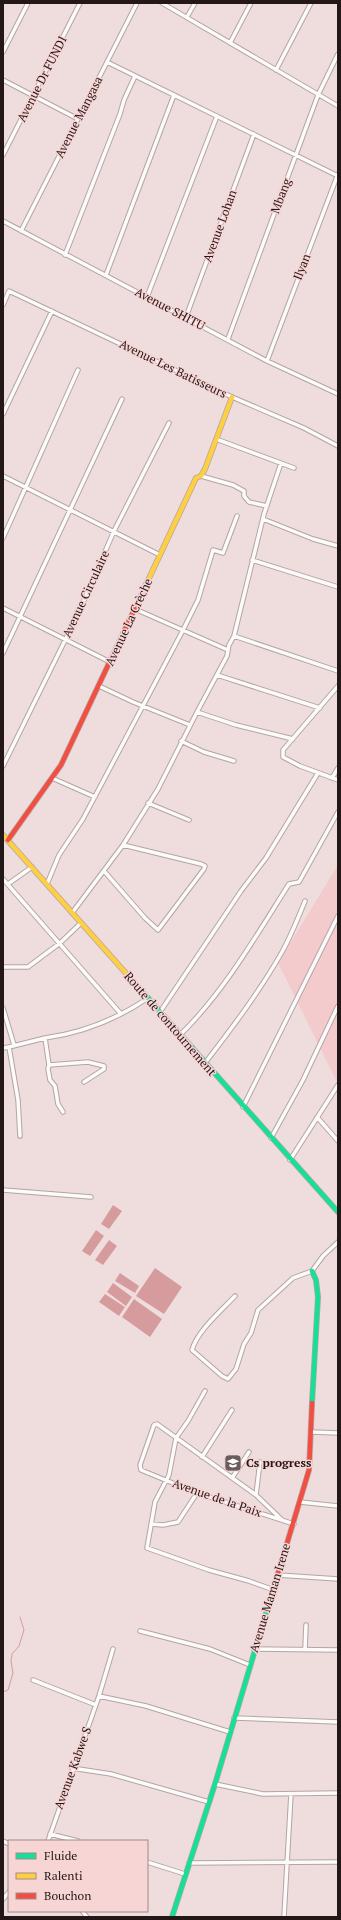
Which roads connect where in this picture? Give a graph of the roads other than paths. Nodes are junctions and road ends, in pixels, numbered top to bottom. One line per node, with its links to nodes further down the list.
1 (28, 3): 10 (street)
2 (80, 3): 18 (street, Avenue Dr FUNDI)
3 (137, 3): 12 (street, Avenue Mangasa)
4 (162, 3): 8 (street)
5 (194, 3): 8 (street)
6 (251, 3): 9 (street)
7 (311, 3): 13 (street)
8 (187, 18): 9 (street)
9 (230, 43): 13 (street)
10 (3, 52)
11 (338, 54): 17 (street, Mbang)
12 (107, 62): 14 (street); 21 (street, Avenue Mangasa)
13 (276, 70): 17 (street)
14 (135, 76): 16 (street); 28 (street)
15 (3, 80): 18 (street)
16 (174, 95): 20 (street); 29 (street)
17 (318, 95): 19 (street); 24 (street, Mbang)
18 (34, 96): 21 (street); 23 (street, Avenue Dr FUNDI)
19 (338, 106)
20 (217, 116): 22 (street); 30 (street)
21 (78, 119): 27 (street, Avenue Mangasa)
22 (254, 134): 24 (street); 33 (street, Avenue Lohan)
23 (3, 155)
24 (297, 155): 25 (street); 34 (street, Mbang)
25 (338, 175): 35 (street, Ilyan)
26 (3, 221): 27 (street, Avenue SHITU)
27 (21, 231): 28 (street, Avenue SHITU)
28 (65, 255): 29 (street, Avenue SHITU)
29 (106, 275): 30 (street, Avenue SHITU)
30 (147, 297): 33 (street, Avenue SHITU)
31 (3, 305): 32 (street, Avenue Les Batisseurs)
32 (52, 311): 38 (street, Avenue Les Batisseurs); 40 (street)
33 (186, 317): 34 (street, Avenue SHITU)
34 (228, 339): 35 (street, Avenue SHITU)
35 (267, 360): 37 (street, Avenue SHITU)
36 (78, 370): 48 (street)
37 (338, 394)
38 (232, 397): 42 (street, Avenue La Crèche); 43 (street, Avenue Les Batisseurs)
39 (122, 399): 50 (street)
40 (3, 414)
41 (169, 423): 53 (street, Avenue Circulaire)
42 (216, 438): 44 (street); 47 (street, Avenue La Crèche)
43 (338, 446)
44 (281, 464): 45 (street); 49 (street)
45 (294, 468)
46 (3, 476): 48 (street)
47 (201, 476): 49 (street); 56 (street, Avenue La Crèche)
48 (26, 488): 50 (street); 54 (street)
49 (267, 506): 52 (street)
50 (70, 509): 53 (street); 61 (street)
51 (237, 516): 62 (street)
52 (263, 519): 55 (street); 57 (street)
53 (114, 531): 56 (street); 64 (street, Avenue Circulaire)
54 (3, 538)
55 (338, 546)
56 (160, 555): 60 (street, Avenue La Crèche)
57 (252, 560): 58 (street); 63 (street)
58 (338, 587)
59 (3, 608): 61 (street)
60 (135, 609): 62 (street); 67 (street, Avenue La Crèche)
61 (19, 616): 64 (street); 66 (street)
62 (183, 629): 65 (street); 72 (street)
63 (234, 636): 65 (street); 68 (street)
64 (65, 639): 67 (street); 79 (street, Avenue Circulaire)
65 (228, 650): 69 (street)
66 (3, 653)
67 (110, 662): 70 (street, Avenue La Crèche)
68 (338, 671)
69 (217, 675): 73 (street); 74 (street)
70 (99, 686): 72 (street); 82 (street, Avenue La Crèche)
71 (338, 686): 73 (street)
72 (143, 706): 75 (street); 85 (street)
73 (320, 708): 76 (street)
74 (197, 712): 75 (street); 76 (street)
75 (190, 725): 77 (street)
76 (293, 738): 81 (street)
77 (181, 741): 78 (street); 86 (street)
78 (234, 761)
79 (3, 766)
80 (338, 768): 83 (street)
81 (318, 773): 83 (street); 106 (street)
82 (52, 778): 85 (street); 90 (street, Avenue La Crèche)
83 (332, 778): 84 (street)
84 (338, 780)
85 (95, 797): 96 (street)
86 (148, 803): 88 (street); 91 (street)
87 (338, 812): 108 (street)
88 (189, 820)
89 (3, 835): 90 (street, Route de contournement)
90 (8, 840): 92 (street, Route de contournement)
91 (123, 845): 93 (street); 93 (street)
92 (32, 867): 95 (street); 96 (street, Route de contournement)
93 (104, 871): 98 (street)
94 (3, 879): 95 (street)
95 (8, 884): 101 (street)
96 (47, 884): 98 (street, Route de contournement)
97 (305, 901): 113 (street)
98 (72, 913): 100 (street, Route de contournement)
99 (338, 916): 117 (street)
100 (80, 923): 101 (street); 103 (street, Route de contournement)
101 (60, 943): 102 (street); 107 (street)
102 (3, 967)
103 (148, 998): 106 (street, Route de contournement); 107 (street)
104 (338, 1006): 121 (street)
105 (3, 1008): 110 (street)
106 (160, 1012): 108 (street, Route de contournement)
107 (122, 1014): 109 (street)
108 (180, 1035): 113 (street, Route de contournement)
109 (46, 1038): 110 (street); 114 (street)
110 (14, 1045): 111 (street)
111 (9, 1047): 112 (street); 120 (street)
112 (3, 1048)
113 (205, 1063): 117 (street, Route de contournement)
114 (49, 1065): 115 (street); 118 (street)
115 (84, 1082)
116 (338, 1085): 119 (street)
117 (243, 1107): 121 (street, Route de contournement)
118 (63, 1112)
119 (317, 1117): 122 (street); 123 (street)
120 (20, 1136)
121 (271, 1138): 123 (street, Route de contournement)
122 (338, 1141)
123 (290, 1160): 126 (street, Route de contournement)
124 (3, 1190): 125 (street)
125 (91, 1197)
126 (338, 1212)
127 (338, 1242): 128 (street)
128 (312, 1271): 129 (street); 132 (street, Avenue Maman Irene)
129 (235, 1296)
130 (205, 1392): 134 (street)
131 (232, 1410): 136 (street)
132 (311, 1432): 133 (street); 142 (street, Avenue Maman Irene)
133 (338, 1433)
134 (176, 1438): 136 (street); 139 (street); 139 (street, Avenue de la Paix)
135 (249, 1452): 138 (street)
136 (202, 1458): 138 (street)
137 (260, 1462): 141 (street)
138 (232, 1478): 141 (street)
139 (167, 1481): 140 (street, Avenue de la Paix); 145 (street)
140 (196, 1493): 144 (street, Avenue de la Paix); 145 (street)
141 (256, 1495): 144 (street)
142 (300, 1502): 143 (street); 146 (street, Avenue Maman Irene)
143 (338, 1506)
144 (282, 1520): 146 (street, Avenue de la Paix)
145 (151, 1524): 149 (street)
146 (294, 1524): 147 (street, Avenue Maman Irene)
147 (278, 1575): 148 (street); 149 (street, Avenue Maman Irene)
148 (338, 1578)
149 (274, 1590): 152 (street, Avenue Maman Irene)
150 (306, 1625): 154 (street)
151 (140, 1631): 156 (street)
152 (254, 1648): 154 (street); 156 (street, Avenue Maman Irene)
153 (113, 1649): 158 (street, Avenue Kabwe S)
154 (304, 1649): 155 (street)
155 (338, 1650)
156 (250, 1665): 160 (street, Avenue Maman Irene)
157 (33, 1680): 159 (street)
158 (99, 1696): 159 (street, Avenue Kabwe S); 162 (street)
159 (96, 1705): 163 (street, Avenue Kabwe S)
160 (234, 1718): 161 (street); 162 (street, Avenue Maman Irene)
161 (338, 1722)
162 (230, 1732): 164 (street, Avenue Maman Irene)
163 (72, 1768): 167 (street); 168 (street, Avenue Kabwe S)
164 (215, 1784): 166 (street); 167 (street, Avenue Maman Irene)
165 (338, 1793): 166 (street)
166 (291, 1794): 174 (street)
167 (209, 1802): 173 (street, Avenue Maman Irene)
168 (50, 1834): 169 (street, Avenue Kabwe S); 170 (street)
169 (48, 1840)
170 (74, 1840)
171 (148, 1862): 175 (street)
172 (338, 1862): 174 (street)
173 (189, 1863): 174 (street); 175 (street, Avenue Maman Irene)
174 (288, 1863): 177 (street)
175 (185, 1874): 176 (street, Avenue Maman Irene)
176 (172, 1917)
177 (284, 1917)

